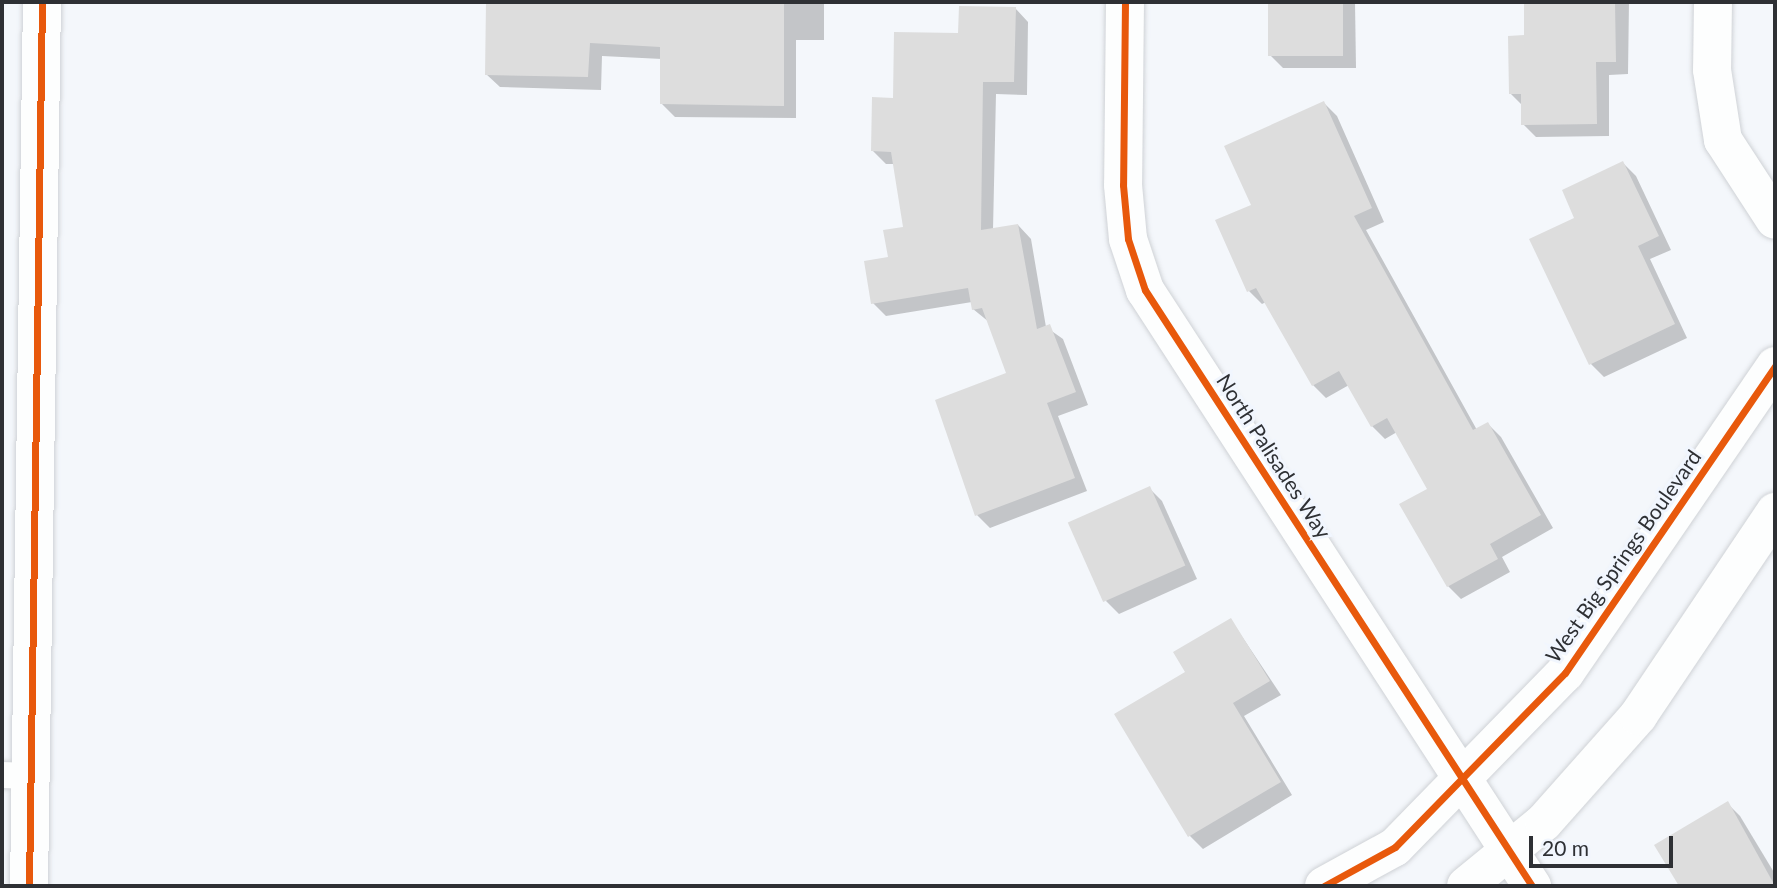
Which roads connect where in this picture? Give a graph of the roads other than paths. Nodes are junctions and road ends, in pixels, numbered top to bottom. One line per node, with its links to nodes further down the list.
1 (42, 2): 7 (street)
2 (1125, 2): 8 (street, North Palisades Way)
3 (1713, 2): 4 (street)
4 (1775, 220)
5 (1775, 366): 8 (street, West Big Springs Boulevard)
6 (1775, 512): 9 (street)
7 (16, 775): 10 (street)
8 (1463, 778): 9 (street, North Palisades Way); 11 (street, West Big Springs Boulevard)
9 (1510, 851): 12 (street); 13 (street, North Palisades Way)
10 (29, 886)
11 (1324, 886)
12 (1466, 886)
13 (1532, 886)

